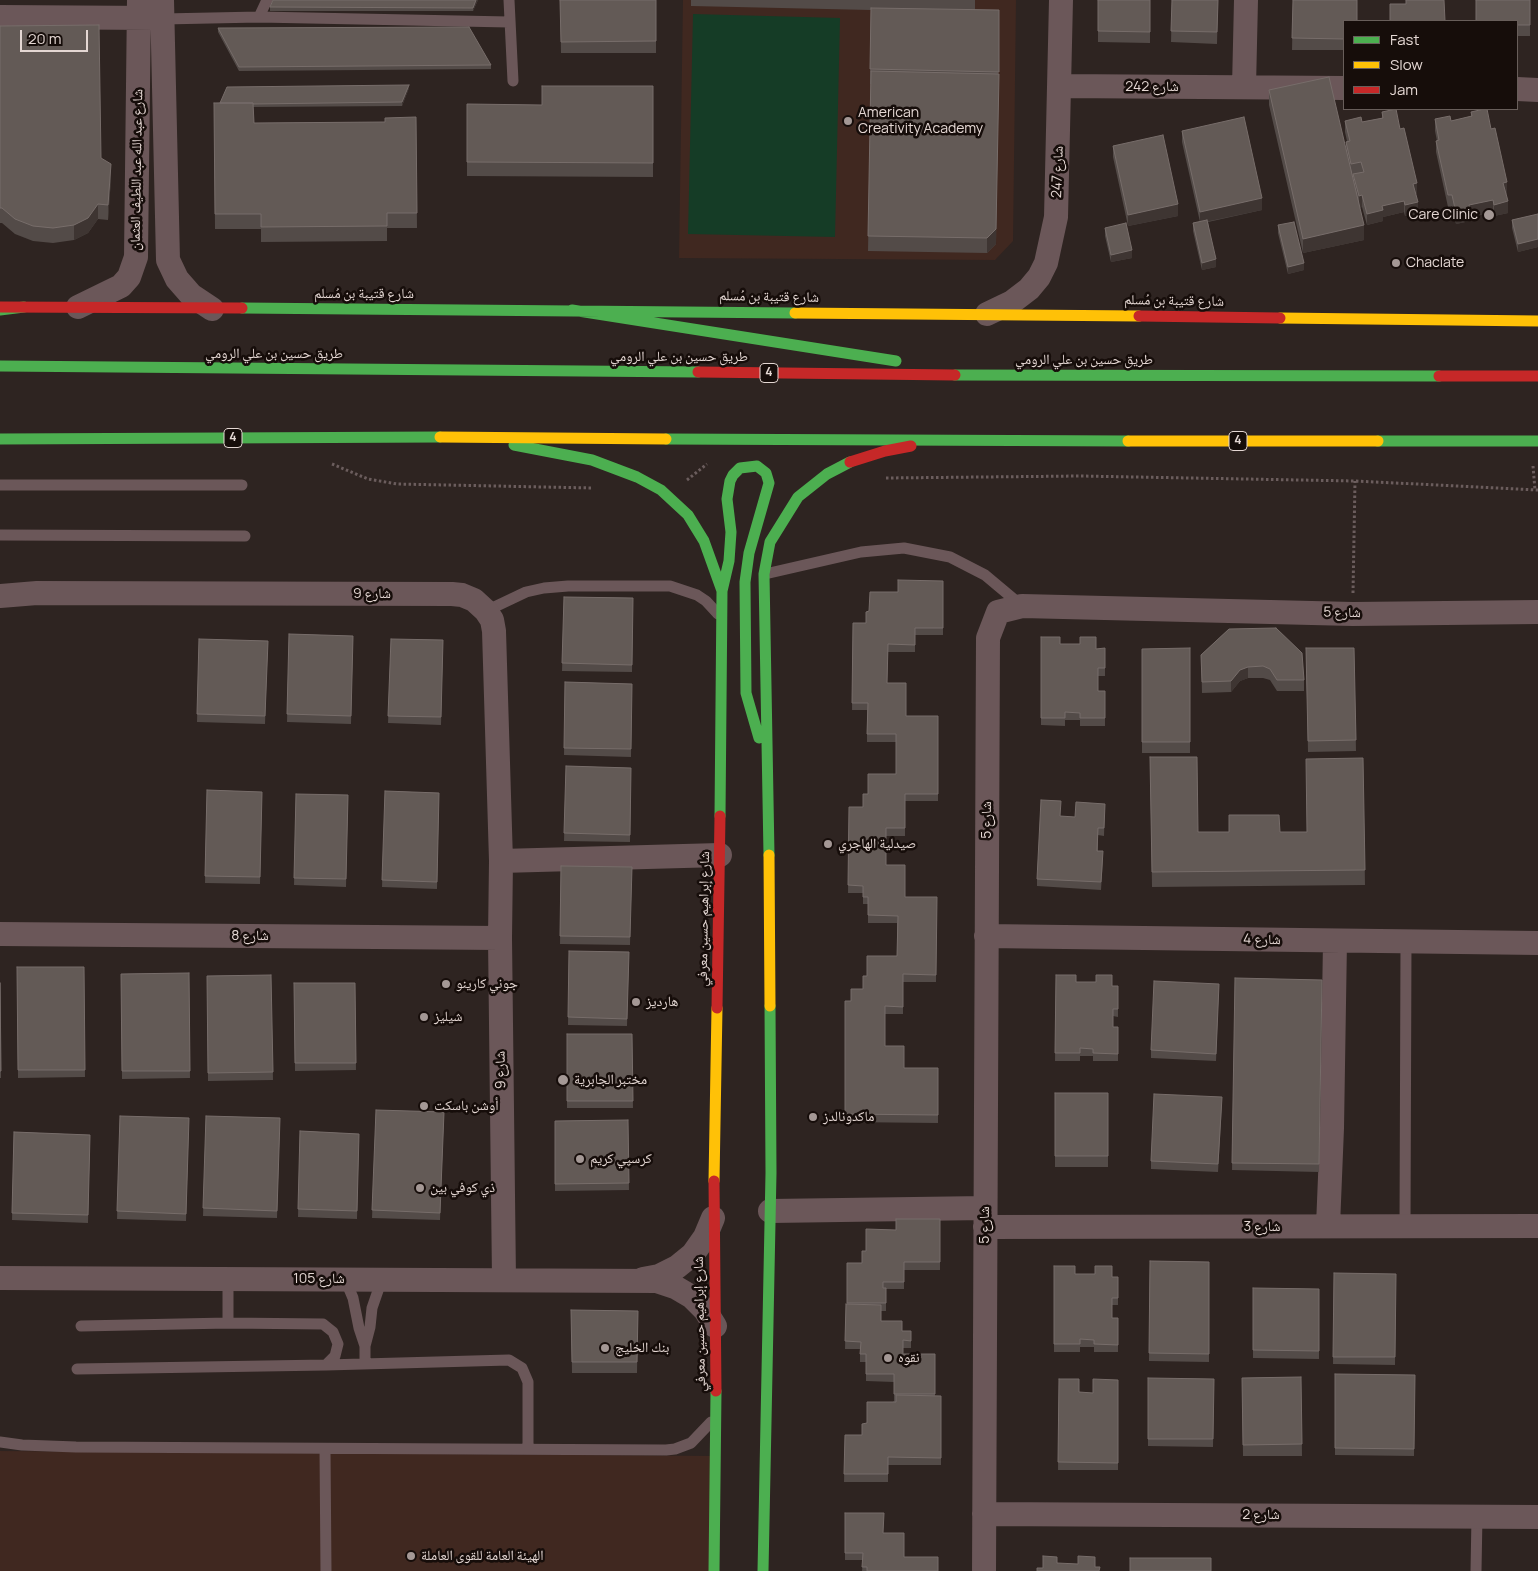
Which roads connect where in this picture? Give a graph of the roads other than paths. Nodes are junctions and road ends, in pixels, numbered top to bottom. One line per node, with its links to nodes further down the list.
1 (267, 0): 8 (lane)
2 (509, 0): 9 (lane)
3 (1061, 0): 11 (street, شارع 247)
4 (1246, 0): 12 (street)
5 (139, 9): 6 (street); 7 (street); 16 (street, شارع عبد الله عبد اللطيف العثمان)
6 (163, 9): 8 (lane); 18 (street, شارع عبد الله عبد اللطيف العثمان)
7 (0, 17)
8 (259, 17): 9 (lane)
9 (509, 22): 10 (lane)
10 (513, 81)
11 (1060, 86): 12 (street, شارع 242); 20 (street, شارع 247)
12 (1244, 87): 13 (street, شارع 242)
13 (1343, 88)
14 (1518, 89): 15 (street)
15 (1538, 90)
16 (76, 308): 17 (main road, شارع قتيبة بن مُسلم); 18 (main road, شارع قتيبة بن مُسلم)
17 (0, 309)
18 (212, 309): 19 (main road, شارع قتيبة بن مُسلم)
19 (572, 310): 20 (main road, شارع قتيبة بن مُسلم); 23 (main road)
20 (987, 314): 21 (main road, شارع قتيبة بن مُسلم)
21 (1538, 321)
22 (0, 366): 23 (main road, طريق حسين بن علي الرومي / 4)
23 (976, 375): 24 (main road, طريق حسين بن علي الرومي / 4)
24 (1538, 376)
25 (465, 437): 26 (main road, 4); 27 (main road, 4); 34 (main road, شارع إبراهيم حسين معرفي)
26 (0, 439)
27 (938, 441): 28 (main road, 4); 33 (main road)
28 (1538, 441)
29 (0, 485): 30 (lane)
30 (242, 486)
31 (0, 535): 32 (lane)
32 (245, 536)
33 (764, 574): 36 (lane); 40 (main road)
34 (722, 591): 39 (main road, شارع إبراهيم حسين معرفي); 40 (main road)
35 (0, 596): 37 (street, شارع 9)
36 (1022, 606): 38 (street, شارع 5); 44 (street, شارع 5)
37 (486, 611): 39 (lane); 42 (street, شارع 9)
38 (1538, 612)
39 (722, 619): 41 (main road, شارع إبراهيم حسين معرفي)
40 (769, 773): 49 (main road)
41 (720, 855): 42 (street); 50 (main road, شارع إبراهيم حسين معرفي)
42 (501, 861): 45 (street, شارع 9)
43 (0, 934): 45 (street, شارع 8)
44 (986, 936): 46 (street, شارع 4); 51 (street, شارع 5)
45 (500, 938): 59 (street, شارع 9)
46 (1335, 941): 47 (street, شارع 4); 52 (street)
47 (1406, 941): 48 (street, شارع 4); 53 (lane)
48 (1538, 943)
49 (770, 1211): 51 (street, شارع 3); 77 (main road)
50 (714, 1218): 60 (street, شارع 105); 63 (main road, شارع إبراهيم حسين معرفي)
51 (985, 1218): 52 (street, شارع 3); 72 (street, شارع 5)
52 (1328, 1226): 53 (street, شارع 3)
53 (1405, 1226): 54 (street, شارع 3)
54 (1538, 1226)
55 (0, 1278): 56 (street, شارع 105)
56 (228, 1279): 57 (street, شارع 105); 61 (lane)
57 (345, 1279): 58 (street, شارع 105); 64 (lane)
58 (382, 1279): 59 (street, شارع 105); 64 (lane)
59 (504, 1280): 60 (street, شارع 105)
60 (638, 1280): 63 (street, شارع 105)
61 (228, 1323): 62 (lane); 66 (lane)
62 (81, 1326)
63 (715, 1326): 68 (main road, شارع إبراهيم حسين معرفي)
64 (365, 1346): 65 (lane)
65 (365, 1363): 66 (lane); 71 (lane)
66 (326, 1365): 67 (lane)
67 (77, 1369)
68 (716, 1415): 71 (lane); 76 (main road, شارع إبراهيم حسين معرفي)
69 (0, 1442): 70 (lane)
70 (325, 1449): 71 (lane); 75 (lane)
71 (528, 1449)
72 (984, 1514): 73 (street, شارع 2); 78 (street, شارع 5)
73 (1477, 1516): 74 (street, شارع 2); 79 (lane)
74 (1538, 1517)
75 (326, 1571)
76 (714, 1571)
77 (763, 1571)
78 (984, 1571)
79 (1476, 1571)

